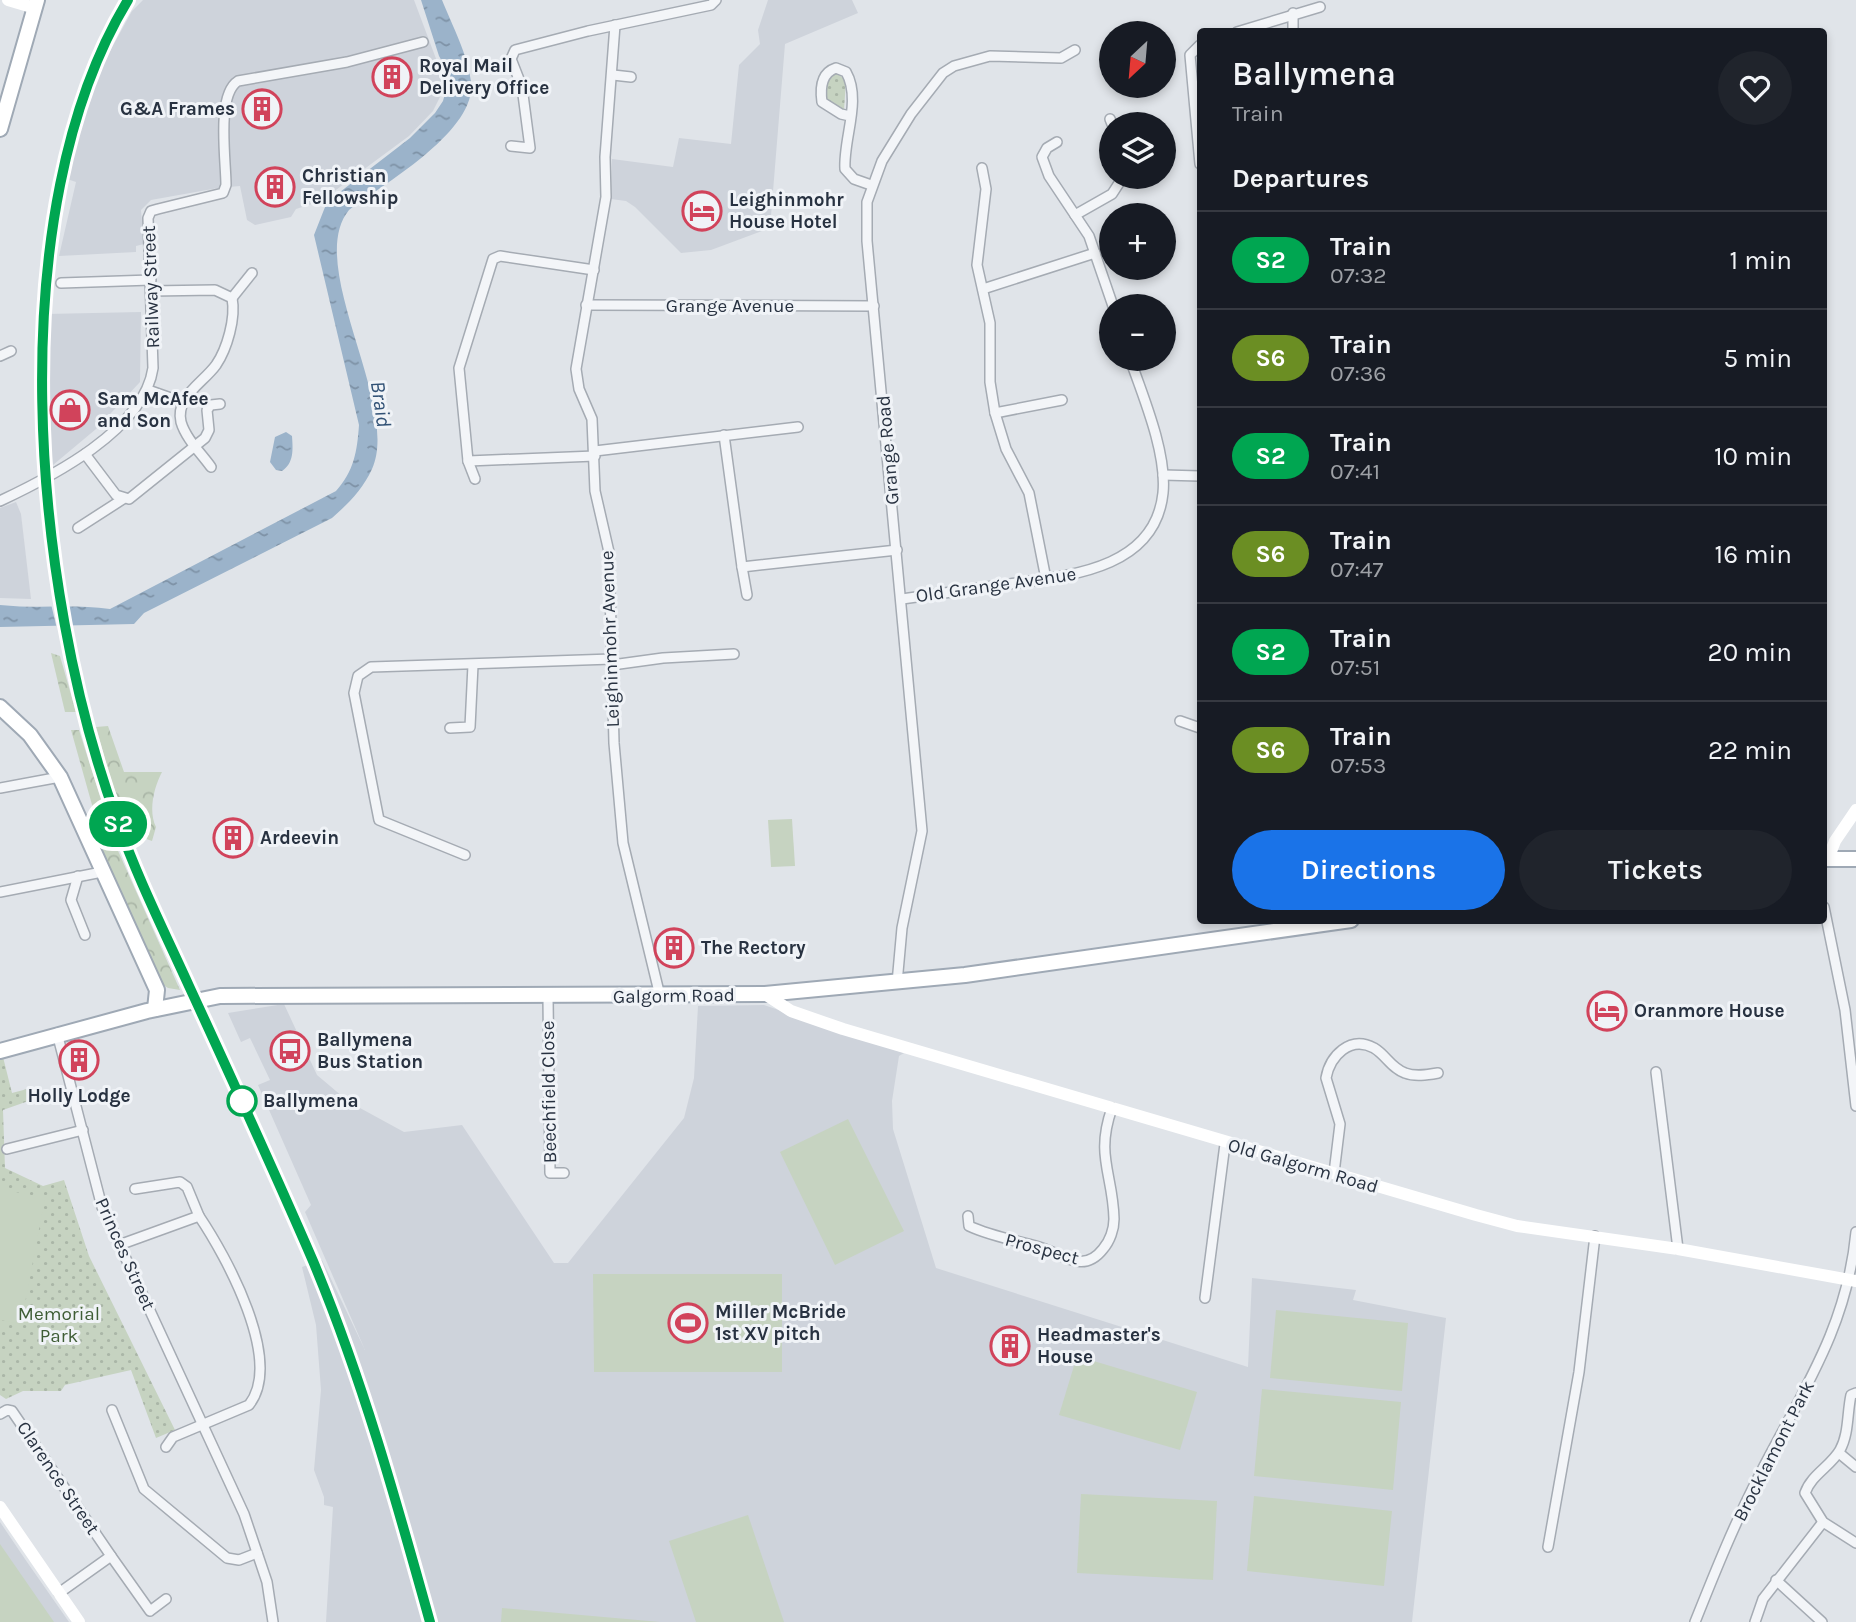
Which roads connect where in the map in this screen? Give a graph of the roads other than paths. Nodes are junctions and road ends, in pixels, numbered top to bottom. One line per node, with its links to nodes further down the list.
1 (8, 0): 3 (street)
2 (716, 0): 6 (street)
3 (36, 4): 15 (main road)
4 (1320, 7): 5 (street)
5 (1293, 13): 7 (street); 8 (street)
6 (615, 25): 12 (street, Leighinmohr Avenue); 18 (street)
7 (1249, 28)
8 (1293, 28)
9 (423, 42): 26 (street, Railway Street)
10 (1197, 48): 16 (street)
11 (1075, 50): 20 (street, Grange Road)
12 (613, 75): 13 (street); 24 (street, Leighinmohr Avenue)
13 (631, 77)
14 (850, 116): 14 (street); 20 (street)
15 (0, 129)
16 (1197, 131)
17 (1057, 142): 22 (street)
18 (510, 146)
19 (982, 168): 28 (street)
20 (872, 186): 33 (street, Grange Road)
21 (1115, 189): 22 (street)
22 (1075, 215): 23 (street)
23 (1095, 253): 28 (street); 30 (street)
24 (594, 270): 32 (street, Leighinmohr Avenue); 47 (street)
25 (253, 273): 31 (street)
26 (151, 281): 27 (street); 29 (street, Railway Street)
27 (61, 283)
28 (983, 289): 41 (street)
29 (151, 291): 31 (street); 37 (street, Railway Street)
30 (1109, 294)
31 (232, 298): 39 (street)
32 (586, 305): 33 (street, Grange Avenue); 45 (street, Leighinmohr Avenue)
33 (874, 306): 55 (street, Grange Road)
34 (11, 351): 35 (street)
35 (0, 356)
36 (1133, 371): 49 (street, Old Grange Avenue)
37 (148, 390): 39 (street); 46 (street, Railway Street)
38 (1062, 400): 41 (street)
39 (182, 402): 44 (street)
40 (220, 404): 44 (street)
41 (995, 413): 57 (street)
42 (798, 427): 43 (street)
43 (724, 435): 45 (street); 56 (street)
44 (195, 446): 48 (street); 52 (street)
45 (595, 453): 47 (street); 61 (street, Leighinmohr Avenue)
46 (85, 454): 52 (street); 53 (street, Railway Street)
47 (468, 461): 51 (street)
48 (211, 467)
49 (1163, 475): 50 (street); 57 (street, Old Grange Avenue)
50 (1197, 476)
51 (475, 479)
52 (123, 499): 54 (street)
53 (0, 501)
54 (78, 528)
55 (897, 550): 56 (street); 59 (street, Grange Road)
56 (742, 566): 58 (street)
57 (1046, 579): 59 (street, Old Grange Avenue)
58 (747, 595)
59 (902, 598): 81 (street, Grange Road)
60 (734, 654): 61 (street)
61 (612, 662): 62 (street); 84 (street, Leighinmohr Avenue)
62 (473, 665): 66 (street); 70 (street)
63 (0, 707): 67 (main road)
64 (1180, 721): 65 (street)
65 (1197, 727)
66 (450, 728)
67 (60, 777): 68 (street); 74 (main road)
68 (0, 788)
69 (1856, 810): 71 (street)
70 (465, 855)
71 (1827, 857)
72 (1827, 859): 73 (main road)
73 (1856, 859)
74 (102, 872): 75 (street); 82 (main road)
75 (78, 876): 76 (street); 80 (street)
76 (0, 892)
77 (1827, 922): 92 (street)
78 (1308, 924): 79 (main road, Galgorm Road)
79 (1264, 928): 81 (main road, Galgorm Road)
80 (85, 936)
81 (897, 983): 83 (main road, Galgorm Road)
82 (156, 990): 86 (main road); 87 (main road)
83 (765, 994): 84 (main road, Galgorm Road); 93 (street, Old Galgorm Road)
84 (660, 996): 85 (main road, Galgorm Road)
85 (548, 997): 86 (main road, Galgorm Road); 97 (street, Beechfield Close)
86 (174, 1004): 87 (main road, Galgorm Road)
87 (155, 1009): 88 (main road, Galgorm Road)
88 (57, 1033): 89 (main road, Galgorm Road); 94 (street, Princes Street)
89 (0, 1051)
90 (1656, 1072): 105 (street)
91 (1438, 1073): 98 (street)
92 (1856, 1107)
93 (1112, 1108): 95 (street, Old Galgorm Road); 101 (street, Prospect)
94 (83, 1130): 96 (street); 104 (street, Princes Street)
95 (1225, 1144): 98 (street, Old Galgorm Road); 107 (street)
96 (7, 1149)
97 (564, 1173)
98 (1334, 1173): 103 (street, Old Galgorm Road)
99 (135, 1189): 100 (street)
100 (199, 1216): 104 (street); 111 (street)
101 (968, 1216)
102 (1856, 1232): 106 (street, Brocklamont Park)
103 (1595, 1236): 105 (street, Old Galgorm Road); 118 (street)
104 (119, 1245): 111 (street, Princes Street)
105 (1678, 1249): 106 (street, Old Galgorm Road)
106 (1853, 1280): 126 (street, Brocklamont Park)
107 (1205, 1298)
108 (1856, 1393): 113 (street)
109 (113, 1410): 119 (street)
110 (0, 1414): 120 (street, Clarence Street)
111 (204, 1426): 112 (street); 119 (street, Princes Street)
112 (166, 1447)
113 (1839, 1453): 114 (street); 116 (street)
114 (1856, 1468)
115 (0, 1507): 122 (street)
116 (1823, 1522): 117 (street); 121 (street)
117 (1856, 1543)
118 (1548, 1547)
119 (257, 1553): 125 (street, Princes Street)
120 (111, 1556): 122 (street, Clarence Street); 123 (street, Clarence Street)
121 (1776, 1580): 127 (street); 128 (street)
122 (59, 1593): 124 (street)
123 (166, 1600)
124 (79, 1622)
125 (273, 1622)
126 (1695, 1622)
127 (1755, 1622)
128 (1822, 1622)

